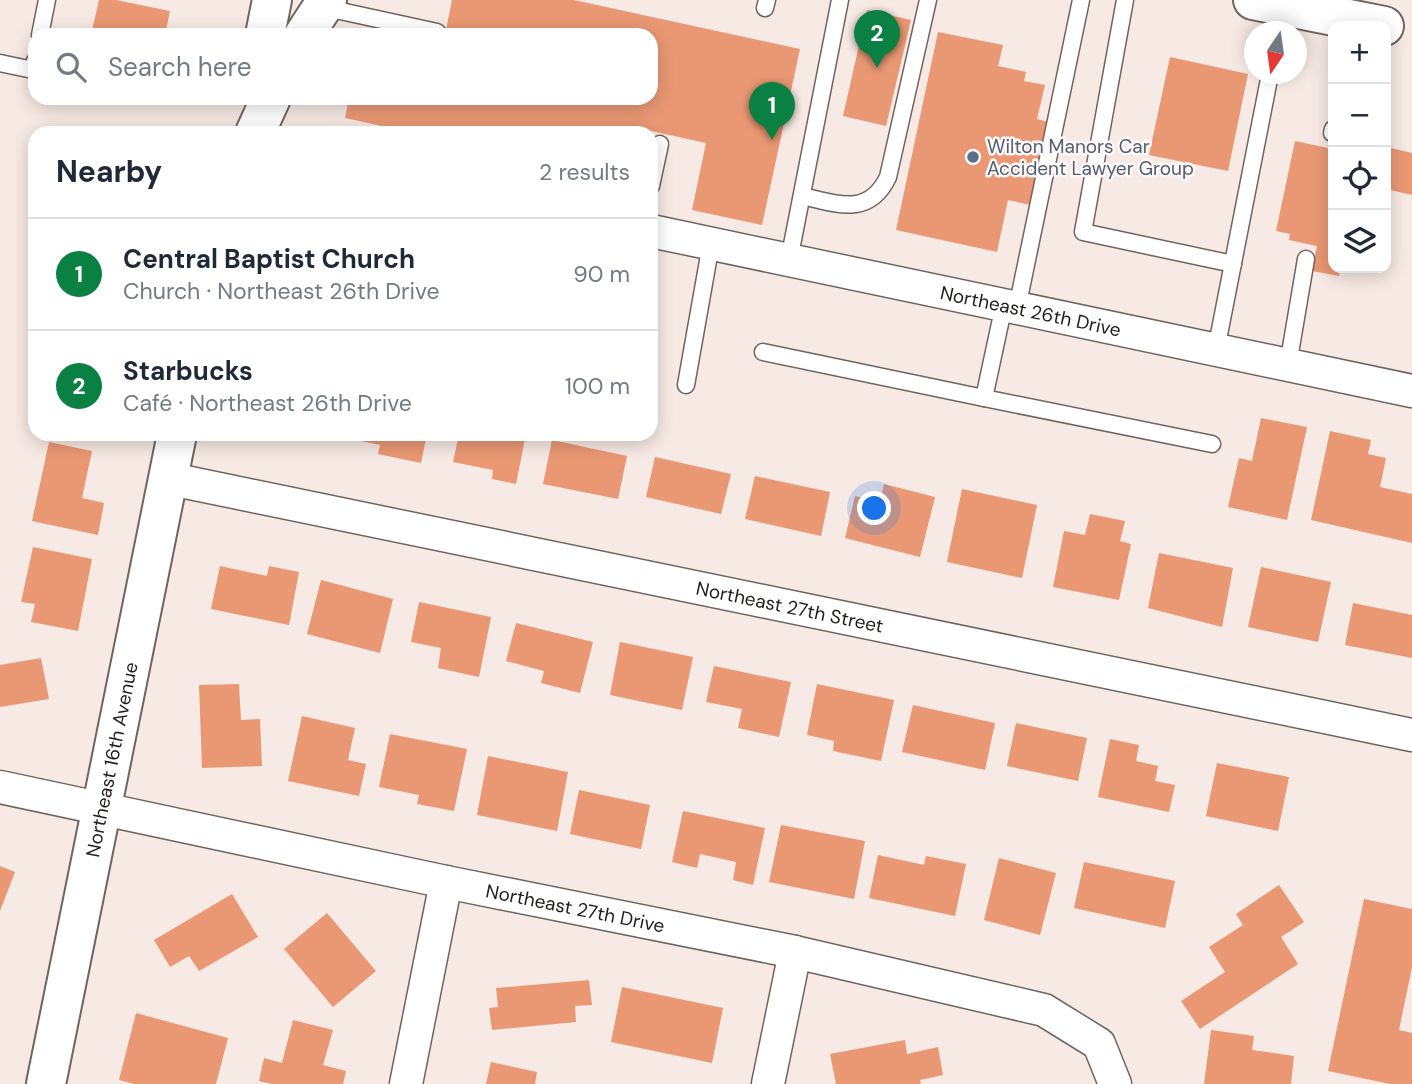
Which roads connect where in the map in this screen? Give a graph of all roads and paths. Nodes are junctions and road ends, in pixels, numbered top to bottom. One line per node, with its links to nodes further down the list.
1 (47, 0): 10 (lane)
2 (272, 0): 11 (street)
3 (840, 0): 23 (lane)
4 (928, 0): 23 (lane)
5 (1081, 0): 29 (lane)
6 (1125, 0): 28 (lane)
7 (1273, 6): 9 (street)
8 (318, 14): 12 (lane)
9 (1367, 20): 13 (street)
10 (41, 28)
11 (266, 28)
12 (411, 28)
13 (1412, 32)
14 (0, 63): 15 (lane)
15 (28, 69)
16 (1268, 84): 28 (lane)
17 (255, 105): 19 (street)
18 (267, 105): 20 (street)
19 (254, 126)
20 (257, 126)
21 (660, 144): 22 (lane)
22 (658, 153)
23 (802, 196): 27 (lane)
24 (658, 233): 25 (street, Northeast 26th Drive)
25 (711, 244): 27 (street, Northeast 26th Drive); 33 (lane)
26 (1306, 259): 32 (lane)
27 (789, 260): 29 (street, Northeast 26th Drive)
28 (1233, 264): 30 (lane)
29 (1010, 307): 30 (street, Northeast 26th Drive); 35 (lane)
30 (1216, 350): 32 (street, Northeast 26th Drive)
31 (764, 352): 35 (lane)
32 (1288, 365): 34 (street, Northeast 26th Drive)
33 (686, 385)
34 (1411, 385)
35 (984, 398): 37 (lane)
36 (175, 441): 38 (street, Northeast 16th Avenue)
37 (1212, 444)
38 (166, 478): 39 (street, Northeast 27th Street); 41 (street, Northeast 16th Avenue)
39 (1412, 735)
40 (0, 787): 41 (street, Northeast 27th Drive)
41 (102, 811): 42 (street, Northeast 27th Drive); 44 (street, Northeast 16th Avenue)
42 (446, 882): 43 (street, Northeast 27th Drive); 45 (street)
43 (795, 951): 46 (street); 47 (street, Northeast 27th Drive)
44 (46, 1084)
45 (406, 1084)
46 (768, 1084)
47 (1115, 1084)

